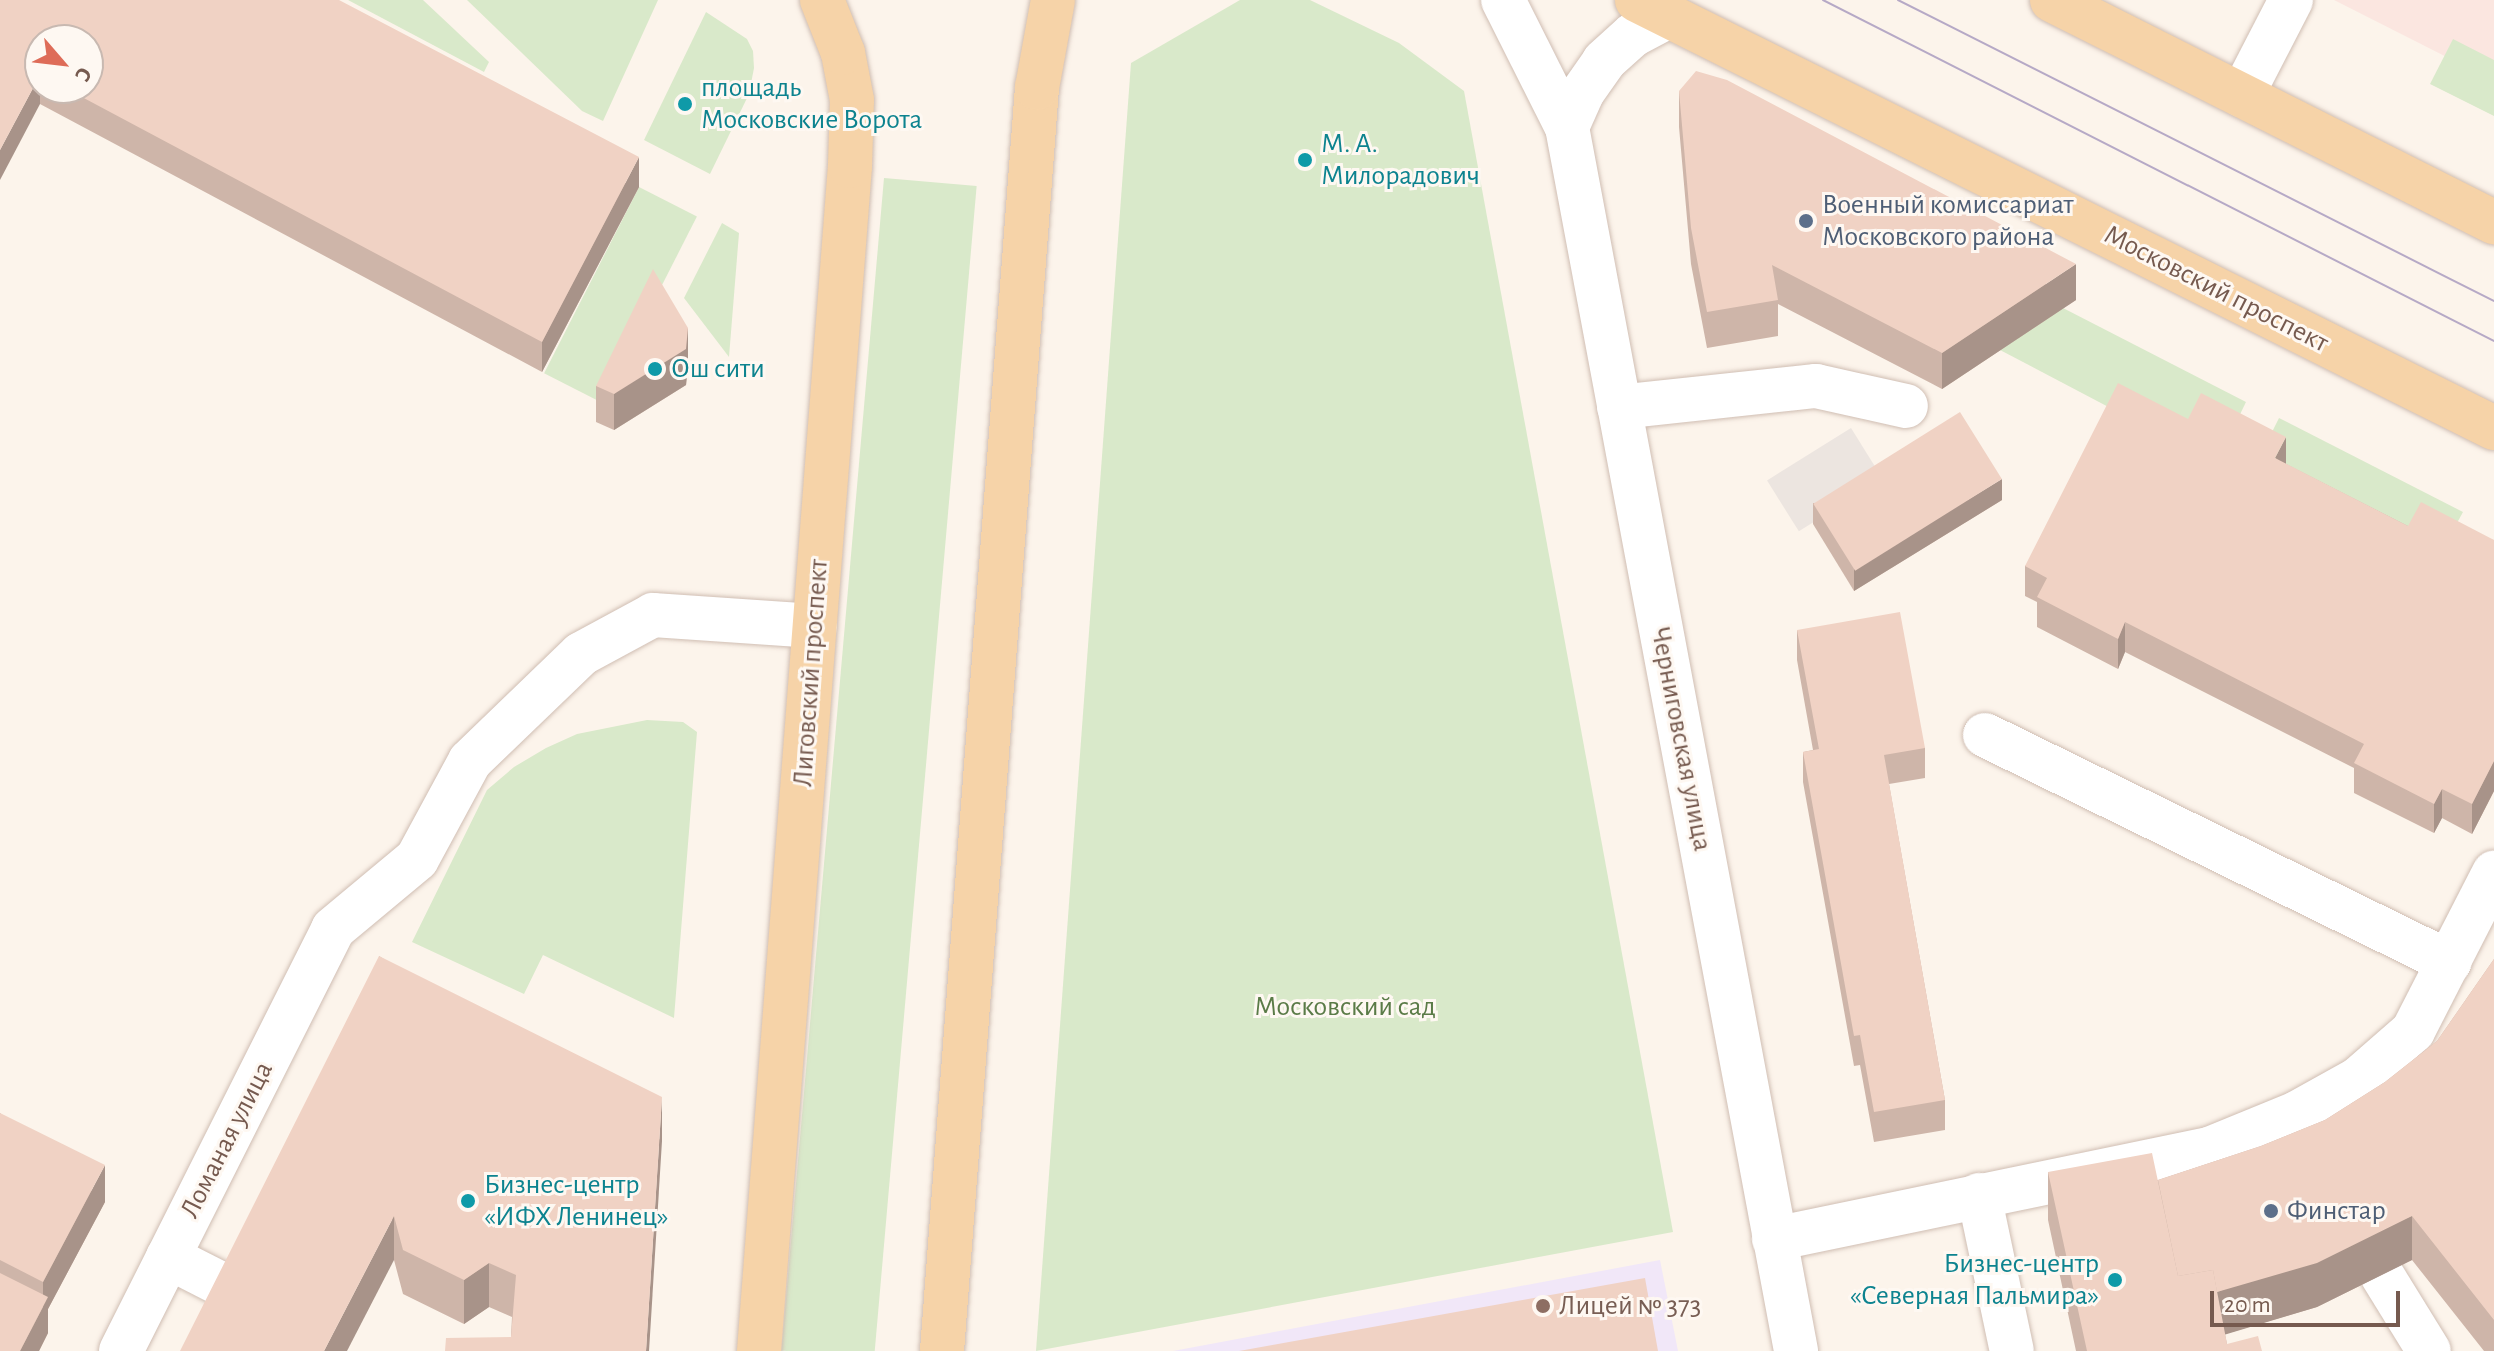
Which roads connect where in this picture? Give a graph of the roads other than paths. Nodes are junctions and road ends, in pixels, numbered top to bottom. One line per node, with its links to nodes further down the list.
1 (822, 0): 13 (main road, Лиговский проспект)
2 (1053, 0): 26 (main road)
3 (1503, 0): 8 (street, Черниговская улица)
4 (2052, 0): 7 (main road)
5 (2291, 0): 7 (street)
6 (1653, 8): 8 (street); 12 (main road, Московский проспект)
7 (2242, 95): 9 (main road)
8 (1567, 127): 11 (street, Черниговская улица)
9 (2490, 211)
10 (1906, 406): 11 (street)
11 (1619, 407): 20 (street, Черниговская улица)
12 (2494, 428)
13 (815, 626): 21 (street, Ломаная улица); 25 (main road, Лиговский проспект)
14 (1985, 735): 16 (street)
15 (2494, 873): 16 (street)
16 (2449, 962): 17 (street)
17 (2297, 1113): 18 (street); 19 (street)
18 (2318, 1151)
19 (1979, 1195): 20 (street); 28 (street)
20 (1774, 1239): 27 (street, Черниговская улица)
21 (168, 1257): 23 (street); 24 (street, Ломаная улица)
22 (2382, 1275): 29 (street)
23 (233, 1290)
24 (121, 1351)
25 (759, 1351)
26 (942, 1351)
27 (1796, 1351)
28 (2012, 1351)
29 (2429, 1351)

